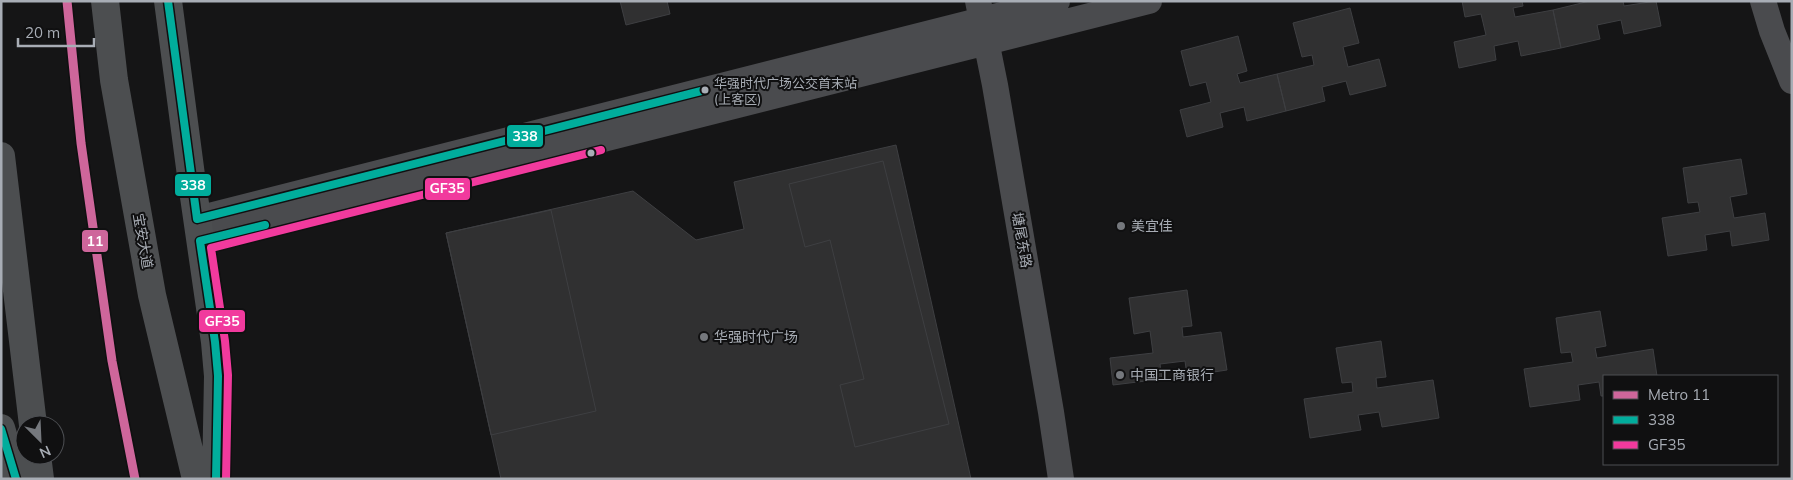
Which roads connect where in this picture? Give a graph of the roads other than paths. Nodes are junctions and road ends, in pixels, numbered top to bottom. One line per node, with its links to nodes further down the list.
1 (105, 1): 15 (main road, 宝安大道)
2 (168, 1): 9 (main road)
3 (1057, 1): 6 (street)
4 (1149, 1): 6 (street)
5 (1763, 1): 7 (street)
6 (982, 21): 9 (street); 17 (street, 塘尾东路)
7 (1792, 81)
8 (1, 156): 10 (main road)
9 (198, 230): 16 (main road)
10 (32, 415)
11 (1, 428): 13 (main road)
12 (38, 465): 14 (main road)
13 (16, 479)
14 (40, 479)
15 (196, 479)
16 (216, 479)
17 (1061, 479)

